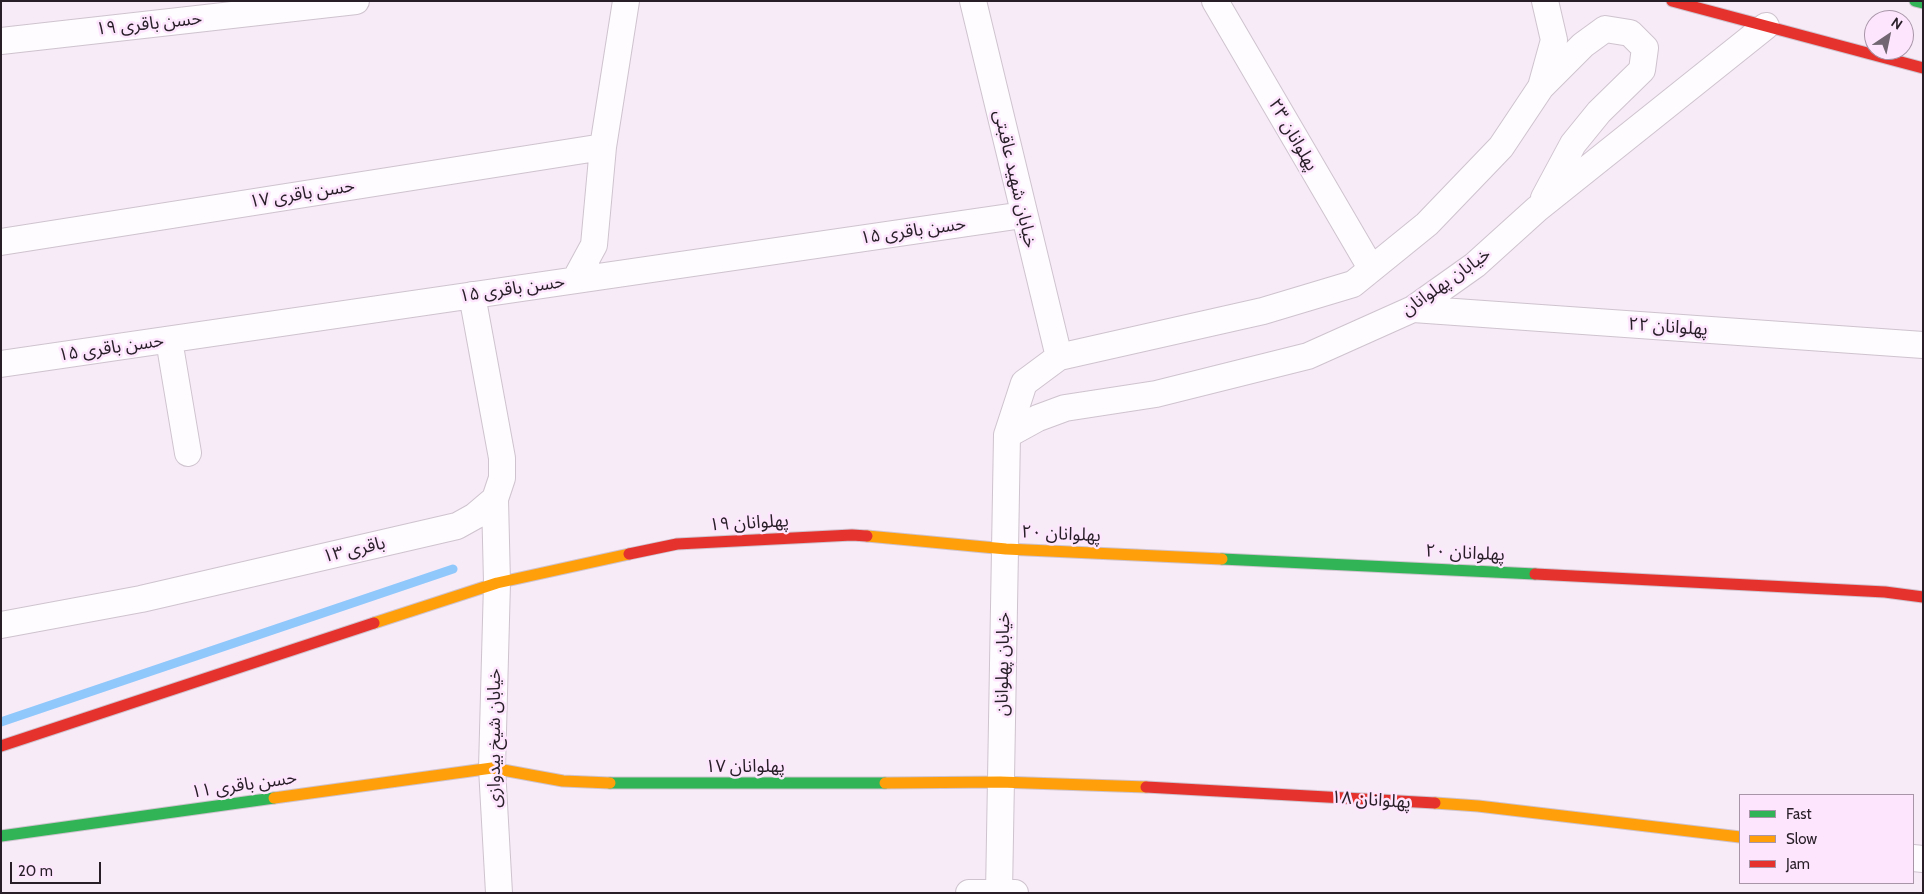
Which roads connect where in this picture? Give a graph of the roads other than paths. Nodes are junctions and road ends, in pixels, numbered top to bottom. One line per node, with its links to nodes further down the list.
1 (356, 1): 10 (street, حسن باقری ۱۹)
2 (626, 1): 13 (street)
3 (973, 1): 15 (street, خیابان شهید عاقبتی)
4 (1215, 1): 17 (street, پهلوانان ۲۳)
5 (1545, 1): 12 (street, خیابان پهلوانان)
6 (1672, 1): 9 (street)
7 (1915, 1): 8 (street)
8 (1923, 3)
9 (1766, 26): 11 (street); 14 (street, خیابان پهلوانان)
10 (1, 41)
11 (1923, 68)
12 (1541, 87): 14 (street); 17 (street, خیابان پهلوانان)
13 (603, 146): 16 (street, حسن باقری ۱۷); 18 (street)
14 (1537, 209): 20 (street, خیابان پهلوانان)
15 (1023, 215): 18 (street, حسن باقری ۱۵); 23 (street, خیابان شهید عاقبتی)
16 (1, 242)
17 (1371, 268): 23 (street, خیابان پهلوانان)
18 (575, 280): 19 (street, حسن باقری ۱۵)
19 (472, 295): 21 (street, حسن باقری ۱۵); 27 (street)
20 (1413, 308): 22 (street, پهلوانان ۲۲); 25 (street, خیابان پهلوانان)
21 (170, 340): 24 (street, حسن باقری ۱۵); 26 (street)
22 (1923, 345)
23 (1059, 357): 25 (street, خیابان پهلوانان)
24 (1, 364)
25 (1007, 435): 28 (street, خیابان پهلوانان)
26 (188, 453)
27 (495, 499): 29 (street, خیابان شیخ بیدوازی); 31 (street, باقری ۱۳)
28 (1006, 549): 29 (street, پهلوانان ۱۹); 30 (street, پهلوانان ۲۰); 34 (street, خیابان پهلوانان)
29 (497, 583): 32 (street); 33 (street, خیابان شیخ بیدوازی)
30 (1923, 597)
31 (1, 625)
32 (1, 746)
33 (492, 768): 34 (street, پهلوانان ۱۷); 35 (street, حسن باقری ۱۱); 37 (street, خیابان شیخ بیدوازی)
34 (1000, 782): 36 (street, پهلوانان ۱۸); 39 (street, خیابان پهلوانان)
35 (1, 836)
36 (1739, 837)
37 (498, 893)
38 (968, 893): 39 (street)
39 (999, 893): 40 (street)
40 (1014, 893)

